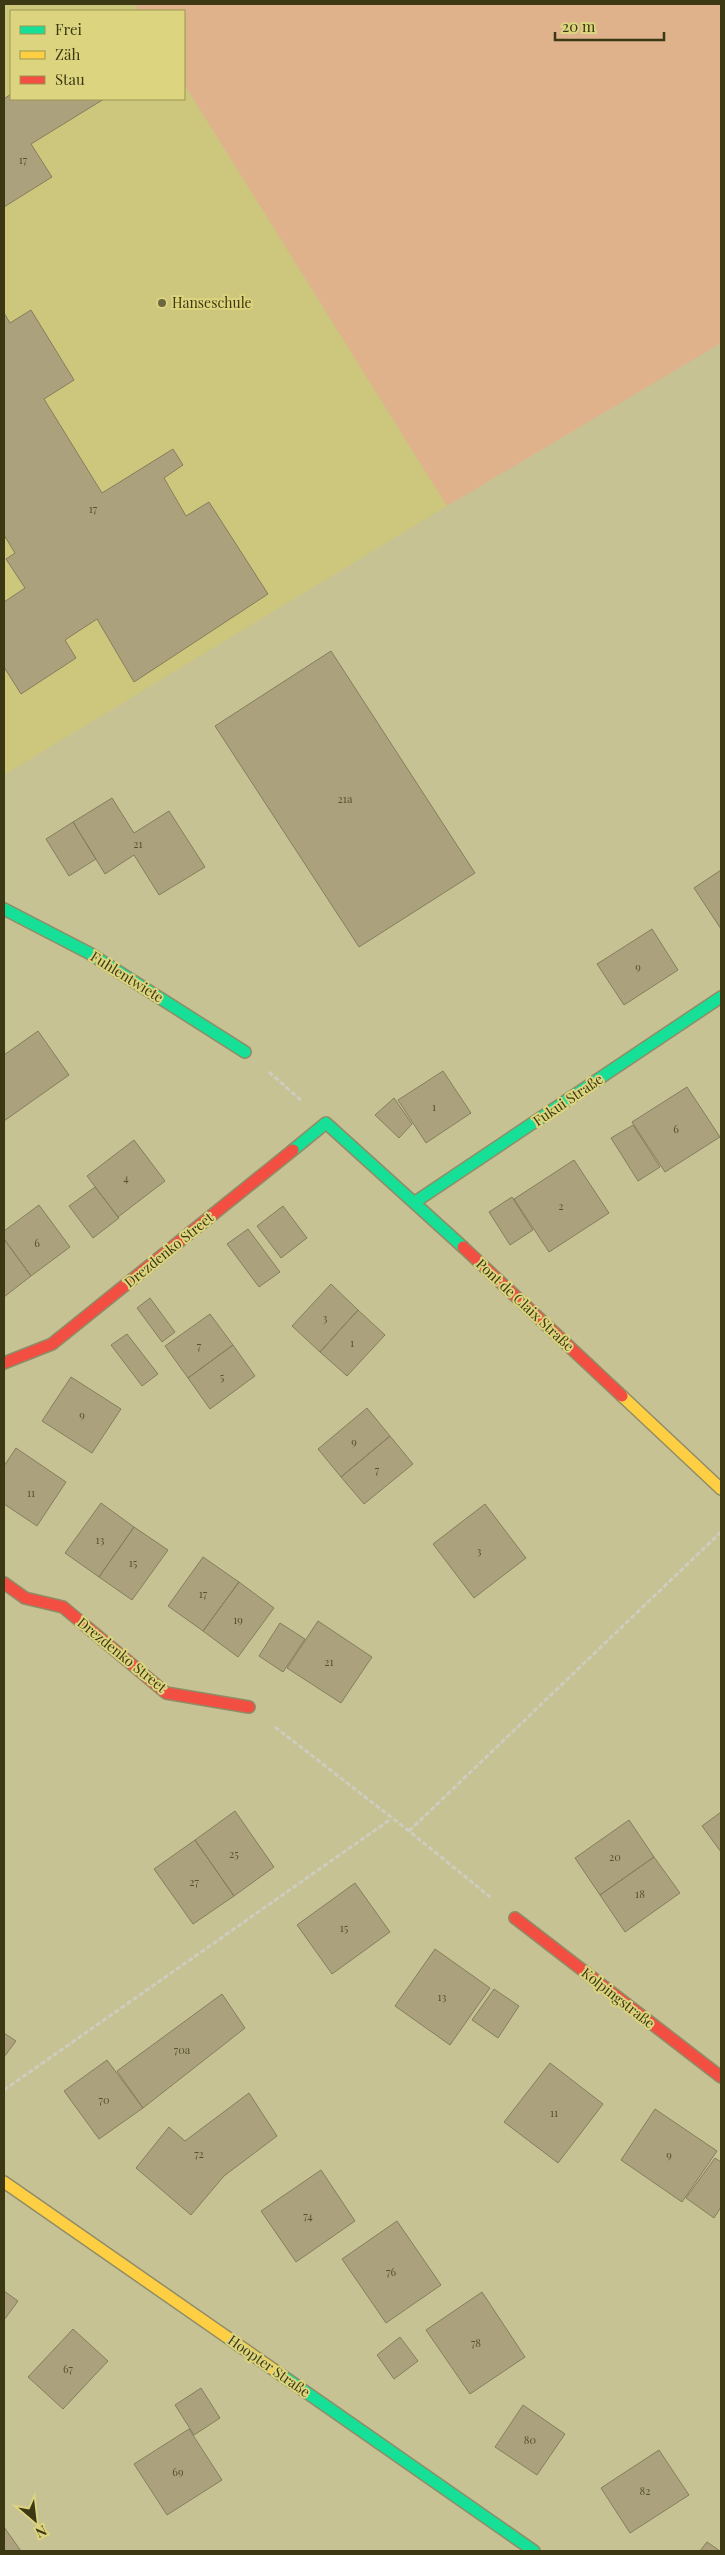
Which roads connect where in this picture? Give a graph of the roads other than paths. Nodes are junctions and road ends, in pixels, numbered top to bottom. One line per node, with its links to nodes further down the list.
1 (4, 909): 3 (street, Fuhlentwiete)
2 (721, 997): 5 (street, Fukui Straße)
3 (245, 1052)
4 (326, 1124): 5 (street, Pont de Claix Straße); 6 (street, Drezdenko Street)
5 (415, 1202): 7 (street, Pont de Claix Straße)
6 (4, 1363)
7 (721, 1489)
8 (4, 1583): 9 (street, Drezdenko Street)
9 (249, 1707)
10 (515, 1918): 11 (street, Kolpingstraße)
11 (721, 2077)
12 (4, 2182): 13 (street, Hoopter Straße)
13 (534, 2551)

